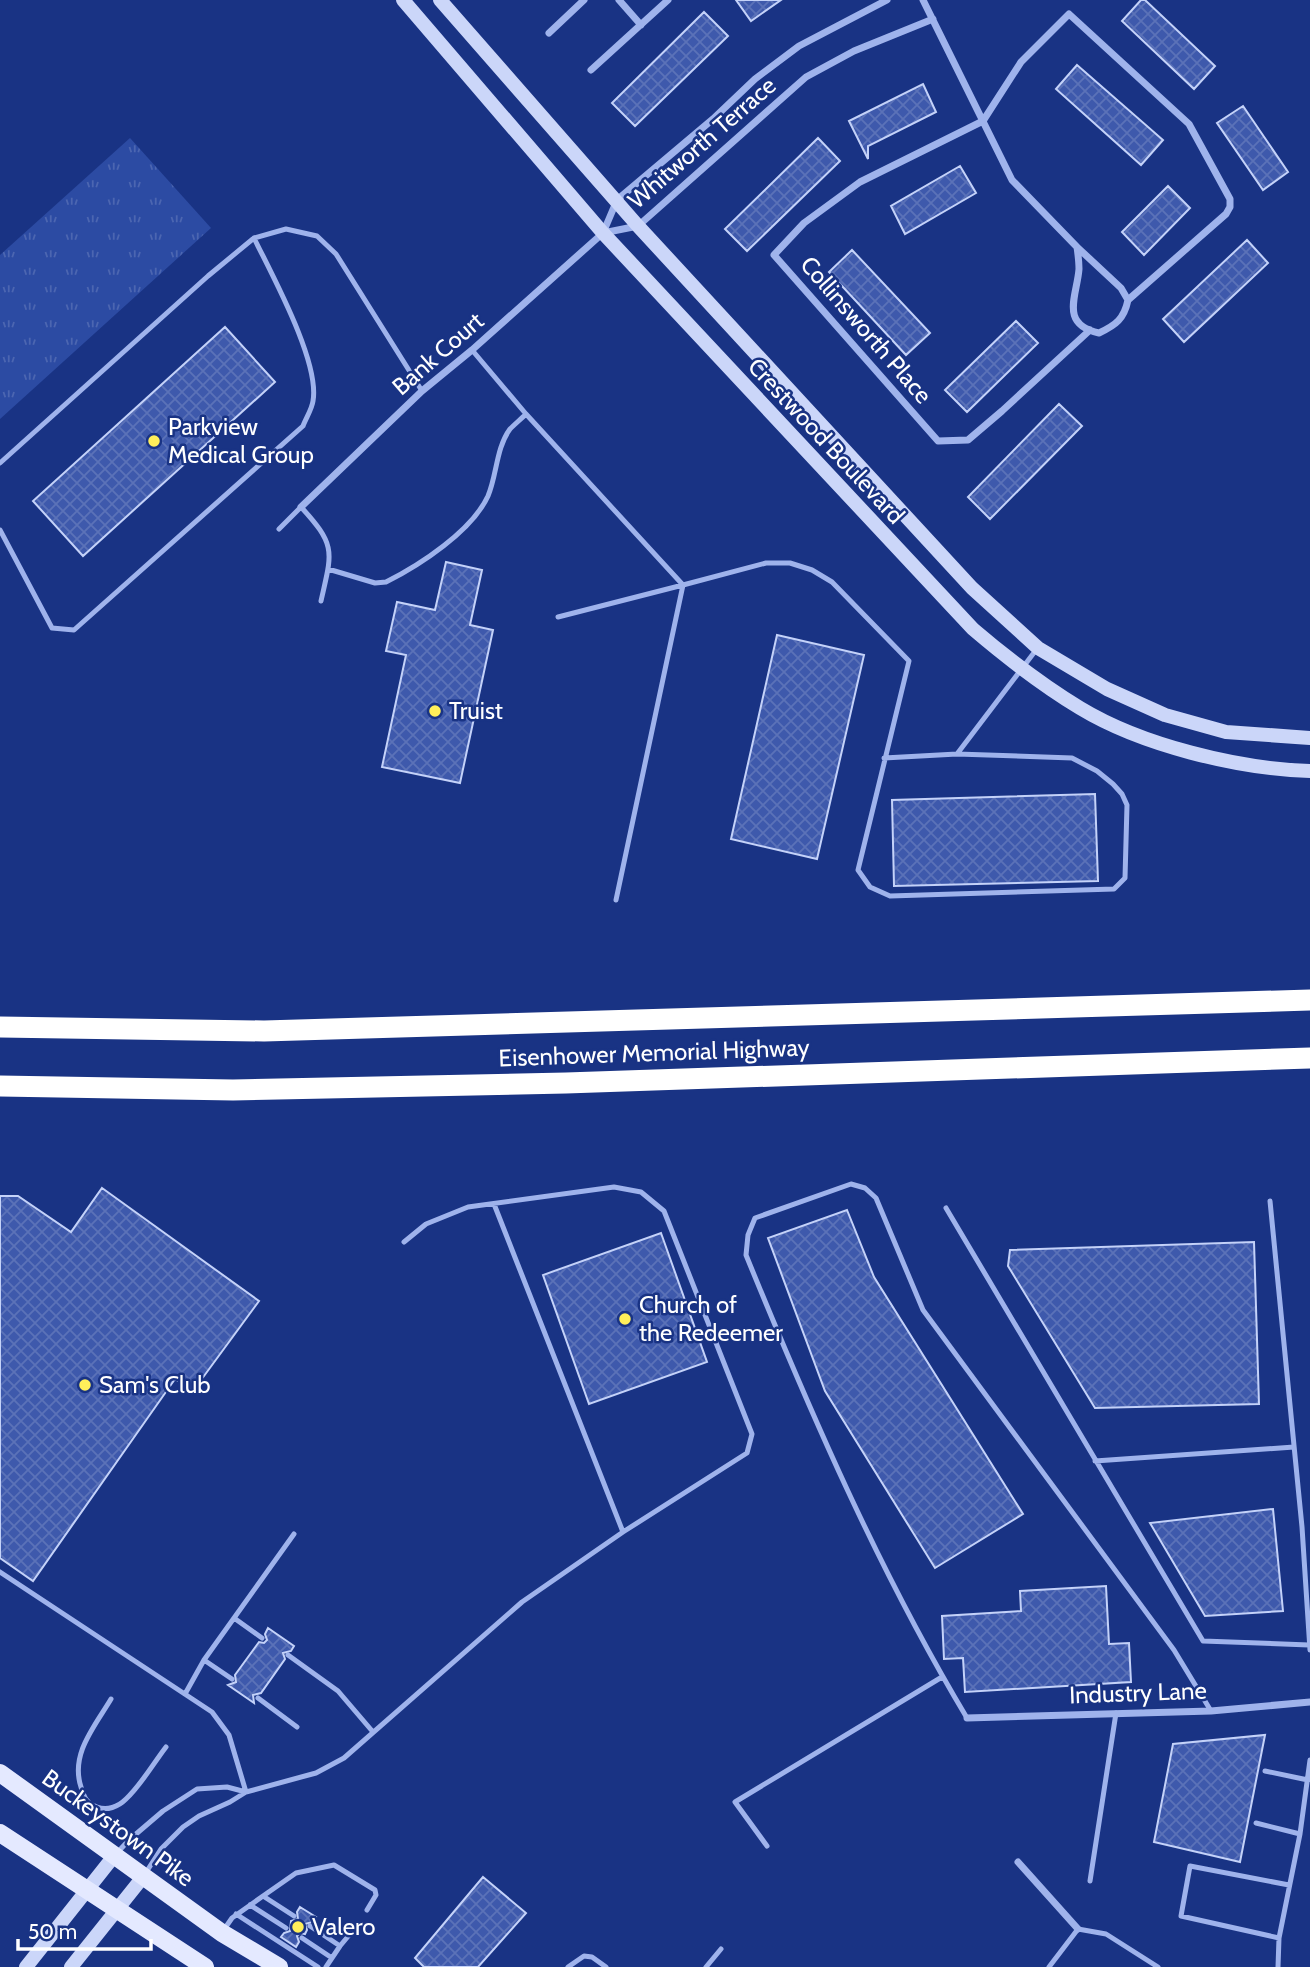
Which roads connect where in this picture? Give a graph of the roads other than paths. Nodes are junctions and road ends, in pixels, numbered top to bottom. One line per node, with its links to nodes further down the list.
1 (403, 0): 15 (main road, Crestwood Boulevard)
2 (440, 0): 13 (main road, Crestwood Boulevard)
3 (584, 0): 10 (street)
4 (619, 0): 9 (street)
5 (668, 0): 9 (street)
6 (887, 0): 13 (street, Whitworth Terrace)
7 (923, 0): 8 (street)
8 (933, 19): 12 (street); 14 (street, Whitworth Terrace)
9 (641, 25): 11 (street)
10 (549, 33)
11 (591, 71)
12 (983, 121): 17 (street); 18 (street); 19 (street, Collinsworth Place)
13 (617, 201): 14 (main road, Crestwood Boulevard); 15 (street, Whitworth Terrace)
14 (638, 226): 15 (street, Whitworth Terrace); 31 (main road, Crestwood Boulevard)
15 (603, 233): 20 (street, Bank Court); 32 (main road, Crestwood Boulevard)
16 (254, 238): 21 (lane); 23 (lane); 26 (lane)
17 (1077, 247): 18 (street); 19 (street)
18 (1128, 300): 19 (street)
19 (1090, 330)
20 (472, 350): 21 (street, Bank Court); 22 (lane)
21 (422, 391): 24 (street, Bank Court)
22 (526, 414): 27 (lane); 28 (lane)
23 (0, 463)
24 (302, 507): 25 (lane); 27 (lane)
25 (279, 528)
26 (0, 530)
27 (328, 569): 29 (lane)
28 (683, 585): 30 (lane); 35 (lane); 37 (lane)
29 (321, 601)
30 (558, 617)
31 (1038, 648): 32 (lane); 33 (main road, Crestwood Boulevard)
32 (1022, 670): 34 (lane); 36 (main road, Crestwood Boulevard)
33 (1310, 738)
34 (957, 754): 35 (lane); 35 (lane)
35 (884, 758)
36 (1308, 771)
37 (616, 901)
38 (1310, 1000): 39 (highway, Eisenhower Memorial Highway)
39 (0, 1027)
40 (1310, 1058): 41 (highway, Eisenhower Memorial Highway)
41 (0, 1086)
42 (1270, 1201): 46 (lane)
43 (494, 1203): 45 (lane); 48 (lane); 48 (lane)
44 (946, 1208): 47 (lane)
45 (404, 1242)
46 (1294, 1447): 47 (lane); 53 (lane)
47 (1095, 1461): 53 (lane)
48 (623, 1532): 66 (lane)
49 (294, 1534): 51 (lane)
50 (0, 1572): 58 (lane)
51 (234, 1618): 52 (lane); 55 (lane)
52 (262, 1638)
53 (1309, 1647)
54 (288, 1656): 66 (lane)
55 (204, 1660): 57 (lane); 58 (lane)
56 (943, 1677): 62 (lane); 64 (lane); 76 (lane)
57 (232, 1679)
58 (184, 1694): 72 (lane)
59 (258, 1698): 65 (lane)
60 (111, 1699): 67 (lane)
61 (1310, 1702): 62 (street, Industry Lane)
62 (1211, 1711): 63 (street, Industry Lane)
63 (1116, 1713): 64 (street, Industry Lane); 80 (lane)
64 (967, 1718)
65 (298, 1727)
66 (373, 1732): 72 (lane)
67 (166, 1747)
68 (1310, 1760): 71 (lane)
69 (1265, 1771): 71 (lane)
70 (0, 1773): 77 (main road, Buckeystown Pike)
71 (1308, 1780): 75 (lane)
72 (246, 1792): 77 (lane); 79 (lane)
73 (1256, 1823): 75 (lane)
74 (0, 1833): 82 (main road)
75 (1300, 1834): 81 (lane)
76 (766, 1846)
77 (114, 1856): 79 (main road, Buckeystown Pike); 82 (main road)
78 (1018, 1861): 91 (street)
79 (143, 1877): 86 (main road); 92 (main road, Buckeystown Pike)
80 (1090, 1881)
81 (1289, 1885): 95 (lane); 95 (lane)
82 (87, 1891): 86 (main road); 99 (main road)
83 (263, 1896): 84 (lane); 85 (lane); 88 (lane)
84 (250, 1905): 87 (lane); 90 (lane)
85 (367, 1910)
86 (117, 1911): 100 (main road); 101 (main road)
87 (236, 1914): 92 (lane); 103 (lane)
88 (294, 1916)
89 (310, 1926): 96 (lane)
90 (286, 1928)
91 (1078, 1929): 108 (lane); 109 (lane)
92 (222, 1933): 102 (main road, Buckeystown Pike)
93 (350, 1934): 96 (lane)
94 (302, 1938): 98 (lane)
95 (1279, 1938): 110 (lane)
96 (340, 1946): 98 (lane)
97 (721, 1949): 107 (lane)
98 (332, 1958): 104 (lane)
99 (26, 1967)
100 (71, 1967)
101 (205, 1967)
102 (279, 1967)
103 (318, 1967)
104 (326, 1967)
105 (568, 1967): 106 (lane)
106 (606, 1967)
107 (706, 1967)
108 (1049, 1967)
109 (1158, 1967)
110 (1278, 1967)

